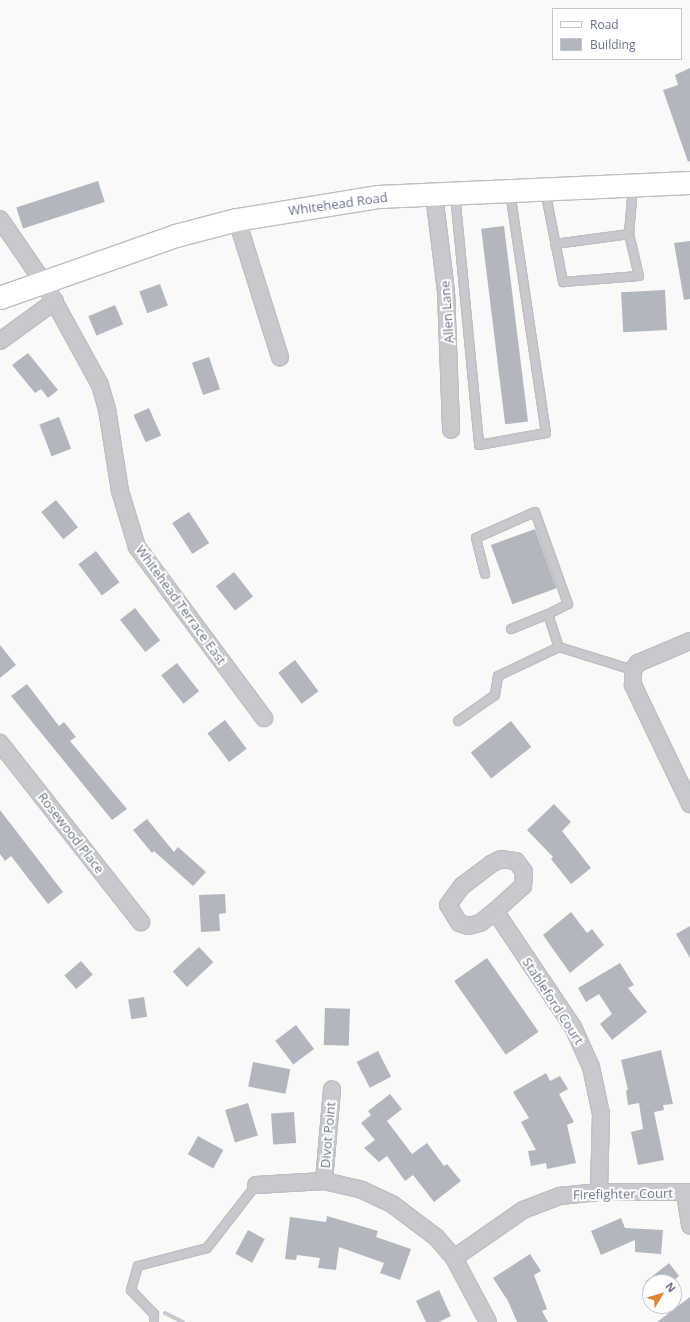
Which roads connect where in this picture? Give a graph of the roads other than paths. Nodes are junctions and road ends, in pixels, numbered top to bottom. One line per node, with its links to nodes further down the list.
1 (690, 183): 2 (main road, Whitehead Road)
2 (633, 185): 3 (main road, Whitehead Road); 8 (lane)
3 (544, 189): 4 (main road, Whitehead Road); 9 (lane)
4 (510, 191): 5 (main road, Whitehead Road); 5 (lane)
5 (444, 194): 7 (main road, Whitehead Road); 14 (street, Allen Lane)
6 (0, 219): 10 (street, Whitehead Terrace East)
7 (237, 220): 10 (main road, Whitehead Road); 13 (street)
8 (629, 234): 9 (lane); 9 (lane)
9 (555, 244)
10 (49, 292): 11 (main road, Whitehead Road); 12 (street); 21 (street, Whitehead Terrace East)
11 (0, 298)
12 (0, 341)
13 (280, 357)
14 (451, 430)
15 (485, 574): 16 (lane)
16 (548, 614): 17 (lane); 19 (lane)
17 (511, 629)
18 (690, 641): 20 (street)
19 (559, 647): 20 (lane); 22 (lane)
20 (633, 670): 24 (street)
21 (264, 718)
22 (458, 721)
23 (0, 743): 26 (street, Rosewood Place)
24 (690, 804)
25 (495, 911): 25 (street); 30 (street, Stableford Court)
26 (141, 922)
27 (332, 1089): 28 (street, Divot Point)
28 (324, 1181): 29 (street); 33 (street)
29 (256, 1185): 34 (lane)
30 (599, 1192): 31 (street, Firefighter Court); 33 (street, Firefighter Court)
31 (688, 1192): 32 (street)
32 (690, 1226)
33 (454, 1258): 35 (street)
34 (154, 1322)
35 (488, 1322)

